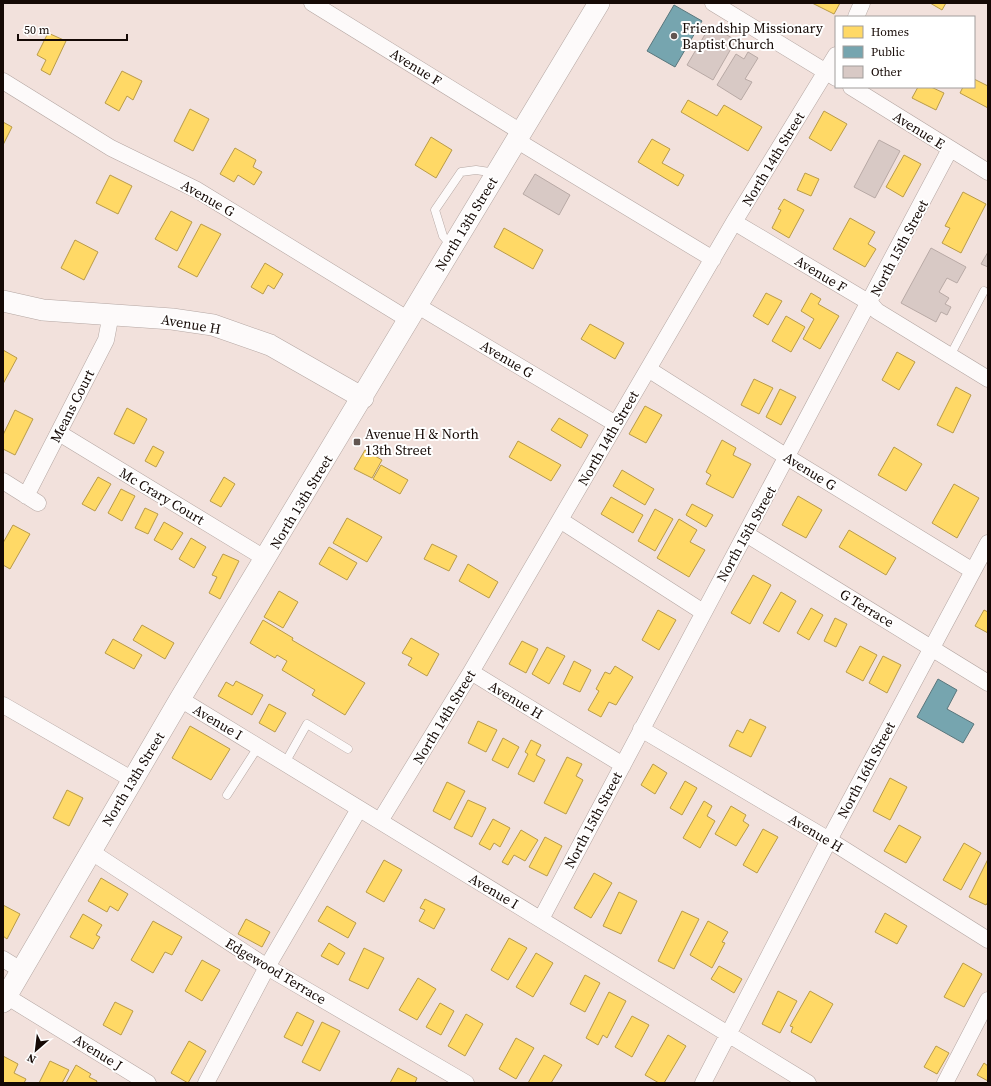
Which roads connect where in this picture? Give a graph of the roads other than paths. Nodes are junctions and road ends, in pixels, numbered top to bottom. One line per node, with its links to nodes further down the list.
1 (312, 3): 10 (street, Avenue F)
2 (599, 3): 10 (street, North 13th Street)
3 (714, 3): 7 (street)
4 (862, 3): 5 (street)
5 (856, 16)
6 (835, 59): 7 (street, North 14th Street)
7 (831, 75): 14 (street, North 14th Street)
8 (3, 81): 20 (street, Avenue G)
9 (853, 88): 11 (street, Avenue E)
10 (518, 136): 13 (street, North 13th Street); 16 (street, Avenue F)
11 (950, 149): 12 (street, Avenue E); 19 (street, North 15th Street)
12 (988, 172)
13 (496, 173): 15 (street, North 13th Street); 15 (lane)
14 (734, 222): 16 (street, North 14th Street); 19 (street, Avenue F)
15 (452, 248): 20 (street, North 13th Street)
16 (713, 259): 23 (street, North 14th Street)
17 (984, 291): 22 (lane)
18 (3, 301): 21 (street, Avenue H)
19 (870, 303): 22 (street, Avenue F); 28 (street, North 15th Street)
20 (413, 313): 25 (street, North 13th Street); 26 (street, Avenue G)
21 (111, 314): 25 (street, Avenue H); 27 (street, Means Court)
22 (950, 356): 24 (street, Avenue F)
23 (648, 369): 26 (street, North 14th Street); 28 (street, Avenue G)
24 (988, 379)
25 (363, 398): 33 (street, North 13th Street)
26 (616, 424): 30 (street, North 14th Street)
27 (59, 433): 29 (street, Means Court); 33 (street, Mc Crary Court)
28 (787, 457): 31 (street, North 15th Street); 34 (street, Avenue G)
29 (3, 480)
30 (560, 520): 35 (street); 37 (street, North 14th Street)
31 (746, 534): 35 (street, North 15th Street); 36 (street, G Terrace)
32 (988, 543): 34 (street, North 16th Street)
33 (266, 559): 39 (street, North 13th Street)
34 (973, 571): 36 (street, North 16th Street)
35 (703, 612): 41 (street, North 15th Street)
36 (931, 647): 38 (street, G Terrace); 50 (street, North 16th Street)
37 (471, 672): 45 (street, Avenue H); 49 (street, North 14th Street)
38 (988, 683)
39 (180, 699): 42 (street, Avenue I); 46 (street, North 13th Street)
40 (3, 705): 46 (street)
41 (641, 729): 45 (street, North 15th Street); 50 (street, Avenue H)
42 (258, 746): 44 (street, Avenue I); 47 (lane)
43 (348, 749): 44 (lane)
44 (285, 763): 48 (street, Avenue I)
45 (622, 764): 52 (street, North 15th Street)
46 (133, 780): 51 (street, North 13th Street)
47 (227, 794)
48 (359, 809): 49 (street, Avenue I); 55 (street)
49 (380, 822): 52 (street, Avenue I)
50 (829, 840): 53 (street, Avenue H); 59 (street, North 16th Street)
51 (90, 851): 55 (street, Edgewood Terrace); 56 (street, North 13th Street)
52 (541, 919): 59 (street, Avenue I)
53 (988, 940)
54 (3, 959): 56 (street)
55 (266, 967): 61 (street); 62 (street, Edgewood Terrace)
56 (21, 970): 57 (street, North 13th Street)
57 (5, 999): 60 (street, Avenue J)
58 (988, 1000): 65 (street)
59 (730, 1034): 63 (street, North 16th Street); 64 (street, Avenue I)
60 (148, 1083)
61 (206, 1083)
62 (466, 1083)
63 (703, 1083)
64 (808, 1083)
65 (945, 1083)

